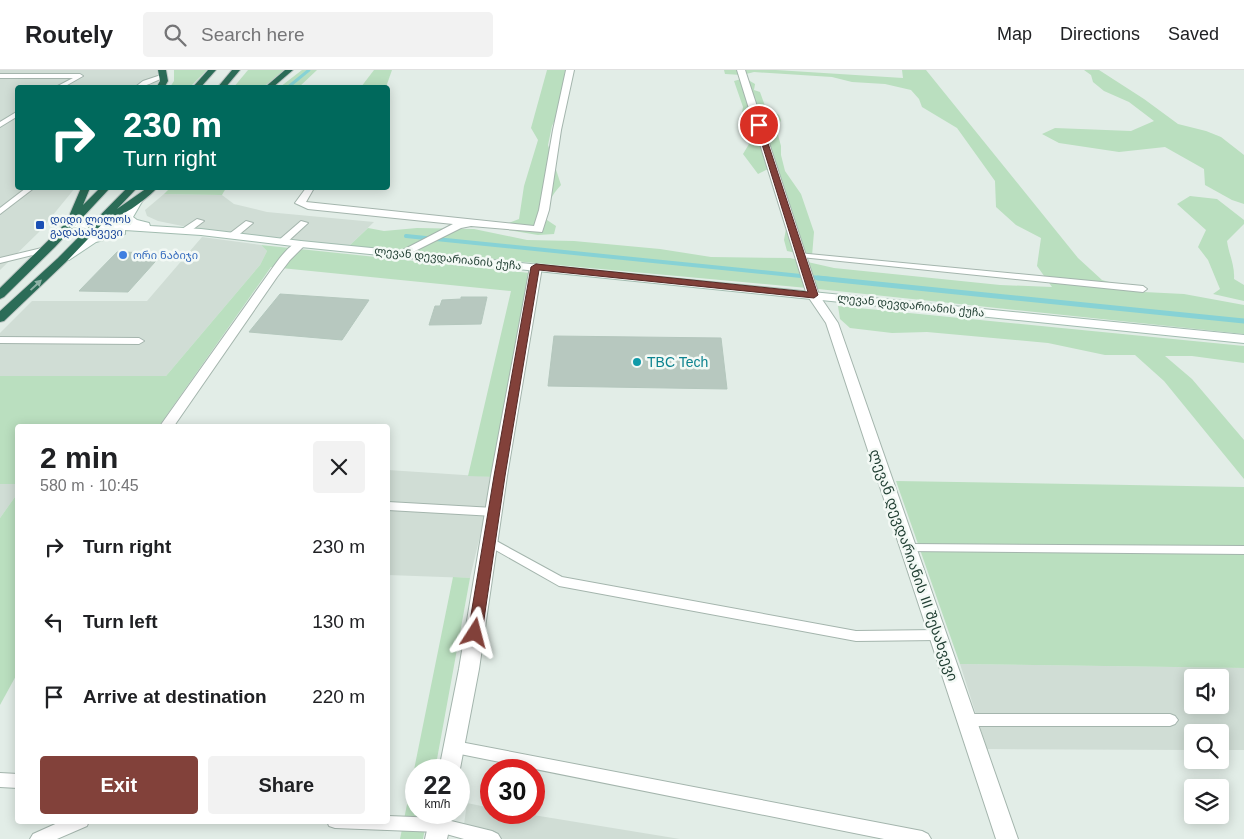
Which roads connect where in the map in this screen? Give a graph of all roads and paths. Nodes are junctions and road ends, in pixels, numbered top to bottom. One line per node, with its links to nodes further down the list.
1 (212, 70): 11 (highway)
2 (236, 70): 12 (highway)
3 (289, 70): 13 (highway)
4 (570, 70): 28 (street)
5 (741, 70): 38 (street, ლევან დევდარიანის III შესახვევი)
6 (163, 73): 9 (lane); 10 (highway)
7 (0, 76): 8 (lane)
8 (63, 85)
9 (141, 85)
10 (162, 85)
11 (198, 85)
12 (223, 85)
13 (270, 85)
14 (15, 115): 15 (lane)
15 (0, 124): 16 (lane)
16 (15, 124)
17 (28, 190): 24 (lane)
18 (84, 190): 29 (highway)
19 (103, 190): 29 (highway)
20 (130, 190): 30 (highway)
21 (149, 190): 23 (highway)
22 (309, 190): 28 (street)
23 (139, 198): 30 (highway); 31 (street)
24 (0, 212)
25 (200, 221): 32 (lane)
26 (249, 223): 33 (lane)
27 (304, 223): 34 (lane)
28 (472, 223): 37 (street)
29 (71, 224): 30 (street, ლევან დევდარიანის ქუჩა); 36 (highway)
30 (95, 226): 31 (street, ლევან დევდარიანის ქუჩა); 40 (highway)
31 (159, 229): 32 (street, ლევან დევდარიანის ქუჩა); 40 (street)
32 (184, 231): 33 (street, ლევან დევდარიანის ქუჩა)
33 (232, 236): 34 (street, ლევან დევდარიანის ქუჩა)
34 (282, 242): 35 (street, ლევან დევდარიანის ქუჩა)
35 (302, 244): 37 (street, ლევან დევდარიანის ქუჩა); 49 (street)
36 (46, 250): 39 (lane); 43 (highway)
37 (403, 254): 41 (street, ლევან დევდარიანის ქუჩა)
38 (800, 255): 42 (lane); 44 (street, ლევან დევდარიანის III შესახვევი)
39 (0, 260)
40 (62, 260): 45 (highway, one-way to 40)
41 (536, 267): 44 (street, ლევან დევდარიანის ქუჩა); 51 (street)
42 (1143, 289)
43 (0, 295)
44 (814, 295): 46 (street, ლევან დევდარიანის ქუჩა); 53 (street, ლევან დევდარიანის III შესახვევი)
45 (0, 318)
46 (1244, 339)
47 (0, 340): 48 (lane)
48 (139, 341)
49 (168, 424)
50 (390, 506): 51 (lane)
51 (494, 512): 52 (street)
52 (489, 541): 55 (lane); 58 (street)
53 (908, 548): 54 (lane); 55 (street, ლევან დევდარიანის III შესახვევი)
54 (1244, 550)
55 (938, 635): 56 (street, ლევან დევდარიანის III შესახვევი)
56 (966, 720): 57 (lane); 68 (street, ლევან დევდარიანის III შესახვევი)
57 (1170, 720)
58 (455, 747): 59 (street); 67 (lane)
59 (452, 759)
60 (0, 780): 61 (lane)
61 (15, 781)
62 (390, 823): 64 (lane)
63 (74, 824): 65 (lane)
64 (439, 825): 66 (lane)
65 (39, 839)
66 (492, 839)
67 (922, 839)
68 (1007, 839)

